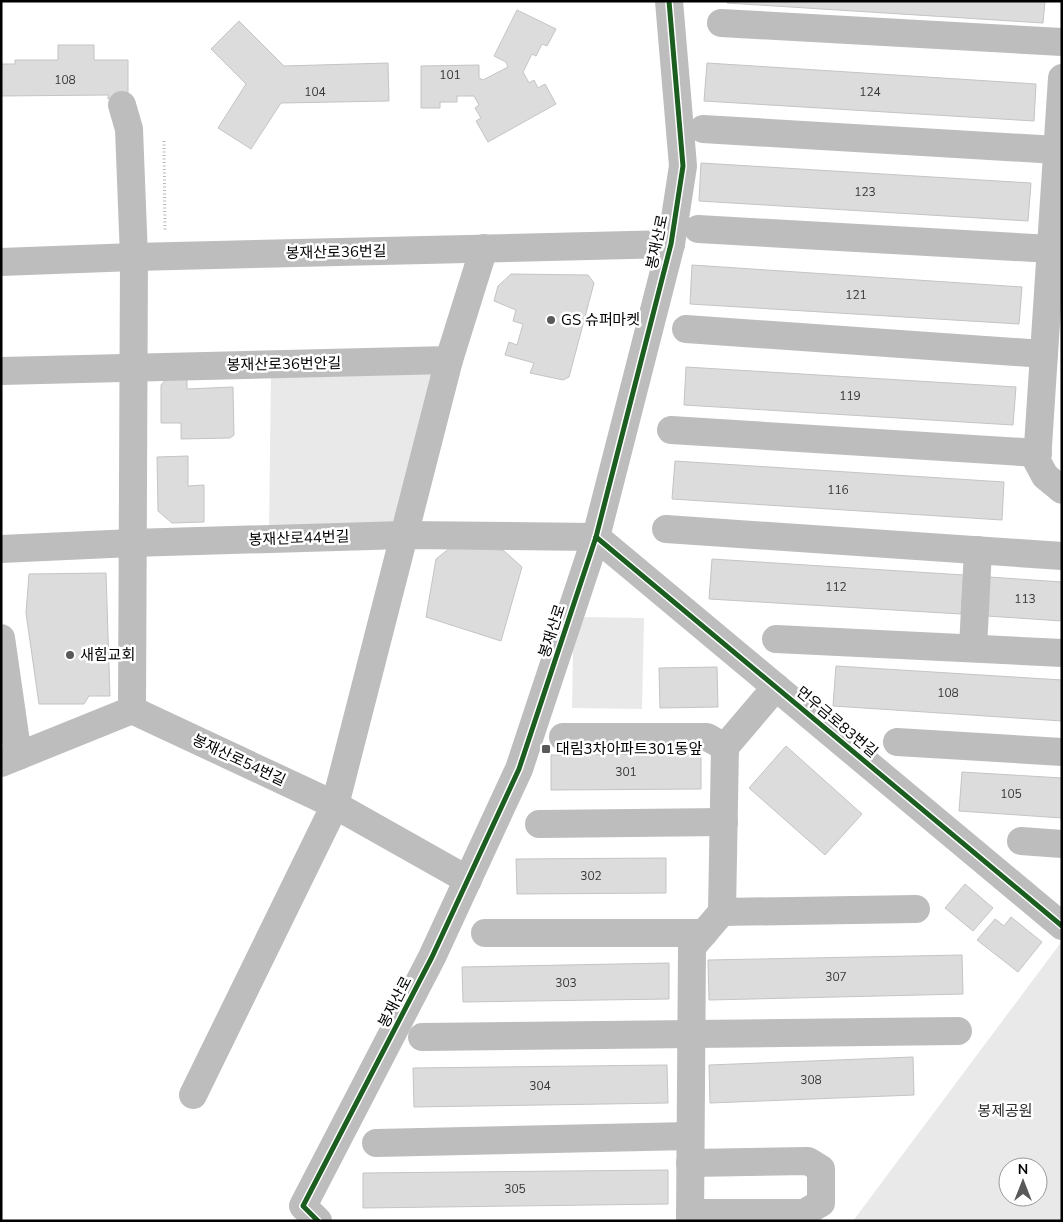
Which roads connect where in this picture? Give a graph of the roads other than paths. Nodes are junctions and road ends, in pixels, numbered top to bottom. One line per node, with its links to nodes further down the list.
1 (669, 1): 9 (street, 봉재산로)
2 (721, 23): 3 (street)
3 (1062, 42)
4 (1062, 78): 7 (street)
5 (122, 105): 11 (street)
6 (703, 129): 7 (street)
7 (1058, 163): 12 (street)
8 (698, 229): 12 (street)
9 (671, 244): 10 (street, 봉재산로36번길); 24 (street, 봉재산로)
10 (484, 248): 11 (street, 봉재산로36번길); 15 (street)
11 (134, 256): 13 (street, 봉재산로36번길); 17 (street)
12 (1054, 258): 16 (street)
13 (1, 262)
14 (686, 329): 16 (street)
15 (449, 360): 17 (street, 봉재산로36번안길); 23 (street)
16 (1050, 363): 20 (street)
17 (134, 368): 18 (street, 봉재산로36번안길); 25 (street)
18 (1, 371)
19 (671, 430): 20 (street)
20 (1038, 453): 21 (street)
21 (1062, 490)
22 (666, 529): 27 (street)
23 (404, 535): 24 (street, 봉재산로44번길); 25 (street, 봉재산로44번길); 40 (street)
24 (596, 537): 33 (street, 먼우금로83번길); 45 (street, 봉재산로)
25 (132, 543): 26 (street, 봉재산로44번길); 34 (street)
26 (1, 549)
27 (978, 550): 28 (street); 31 (street)
28 (1062, 556)
29 (1, 638): 39 (street)
30 (776, 639): 31 (street)
31 (973, 648): 32 (street)
32 (1062, 653)
33 (776, 687): 37 (street); 48 (street, 먼우금로83번길)
34 (132, 710): 39 (street); 40 (street, 봉재산로54번길)
35 (563, 737): 37 (street)
36 (897, 742): 38 (street)
37 (725, 747): 41 (street)
38 (1062, 752)
39 (10, 760)
40 (335, 805): 45 (street, 봉재산로54번길); 54 (street)
41 (724, 822): 42 (street); 47 (street)
42 (538, 824)
43 (1021, 841): 44 (street)
44 (1062, 844)
45 (468, 880): 59 (street, 봉재산로)
46 (916, 909): 47 (street)
47 (722, 912): 50 (street)
48 (1062, 926)
49 (485, 933): 50 (street)
50 (704, 934): 52 (street)
51 (958, 1031): 52 (street)
52 (691, 1035): 53 (street); 55 (street)
53 (422, 1037)
54 (193, 1095)
55 (690, 1136): 56 (street); 57 (street)
56 (376, 1143)
57 (690, 1163): 58 (street); 58 (street)
58 (690, 1217)
59 (318, 1221)

